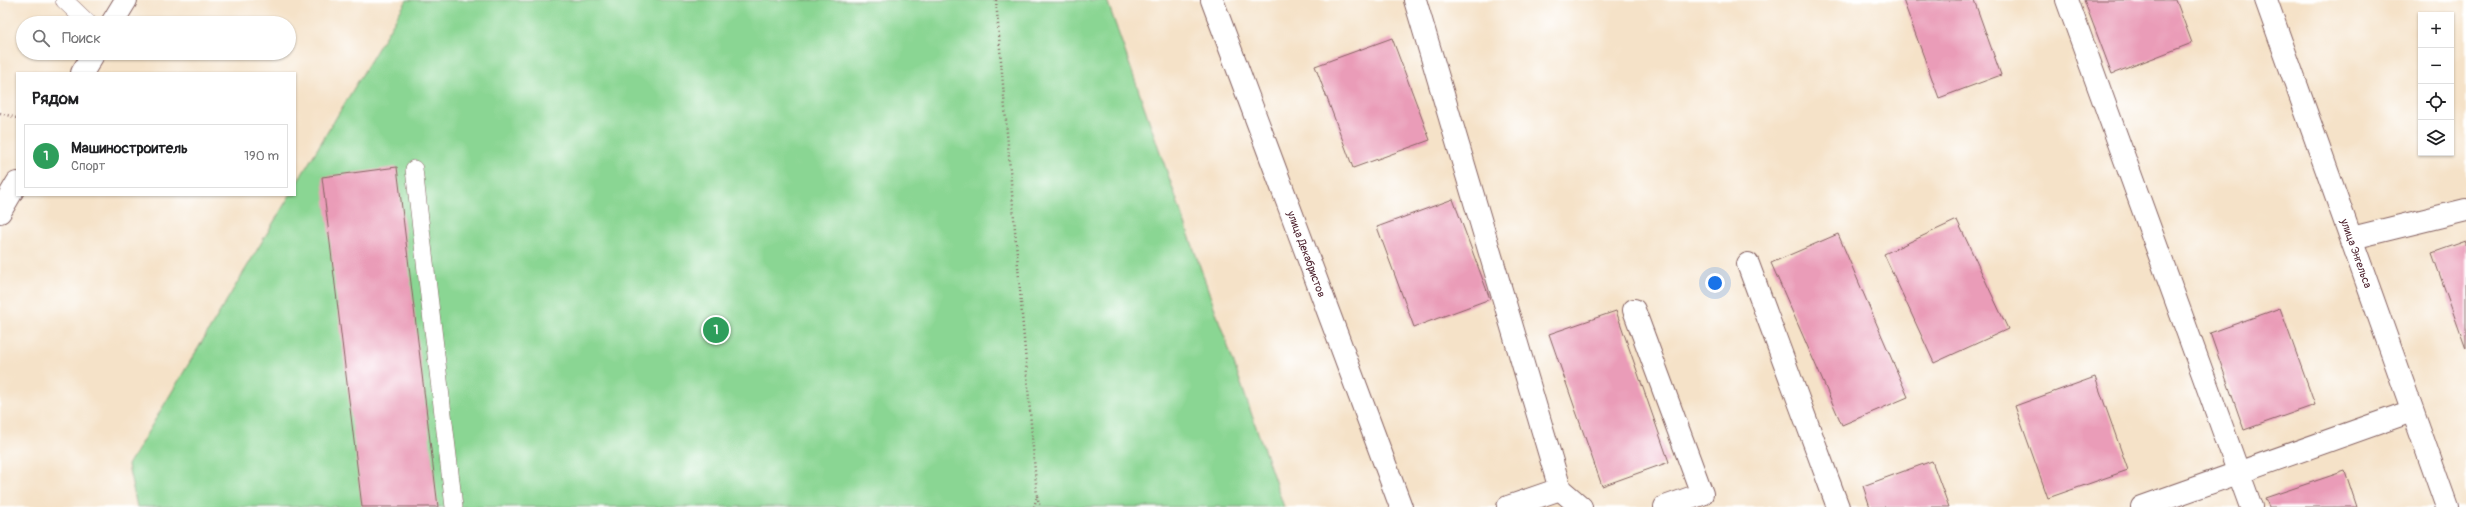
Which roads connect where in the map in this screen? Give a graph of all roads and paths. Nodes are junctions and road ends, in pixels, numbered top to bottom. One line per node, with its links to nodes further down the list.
1 (64, 0): 8 (lane)
2 (126, 0): 9 (street)
3 (996, 0): 24 (path)
4 (1212, 0): 28 (street, улица Декабристов)
5 (1415, 0): 23 (street)
6 (2068, 0): 22 (street)
7 (2266, 0): 18 (street, улица Энгельса)
8 (81, 16)
9 (116, 16)
10 (90, 60): 11 (street)
11 (83, 72)
12 (0, 113): 13 (path)
13 (16, 118)
14 (414, 168): 25 (lane)
15 (16, 185): 17 (street)
16 (2466, 210): 18 (street)
17 (0, 212)
18 (2352, 238): 21 (street, улица Энгельса)
19 (1748, 264): 32 (street)
20 (1634, 310): 31 (street)
21 (2412, 411): 22 (street); 35 (street, улица Энгельса)
22 (2239, 473): 33 (street); 34 (street)
23 (1560, 489): 29 (street); 30 (street)
24 (1037, 496): 26 (path); 27 (path)
25 (454, 507)
26 (1034, 507)
27 (1040, 507)
28 (1401, 507)
29 (1508, 507)
30 (1581, 507)
31 (1665, 507)
32 (1838, 507)
33 (2142, 507)
34 (2251, 507)
35 (2447, 507)

